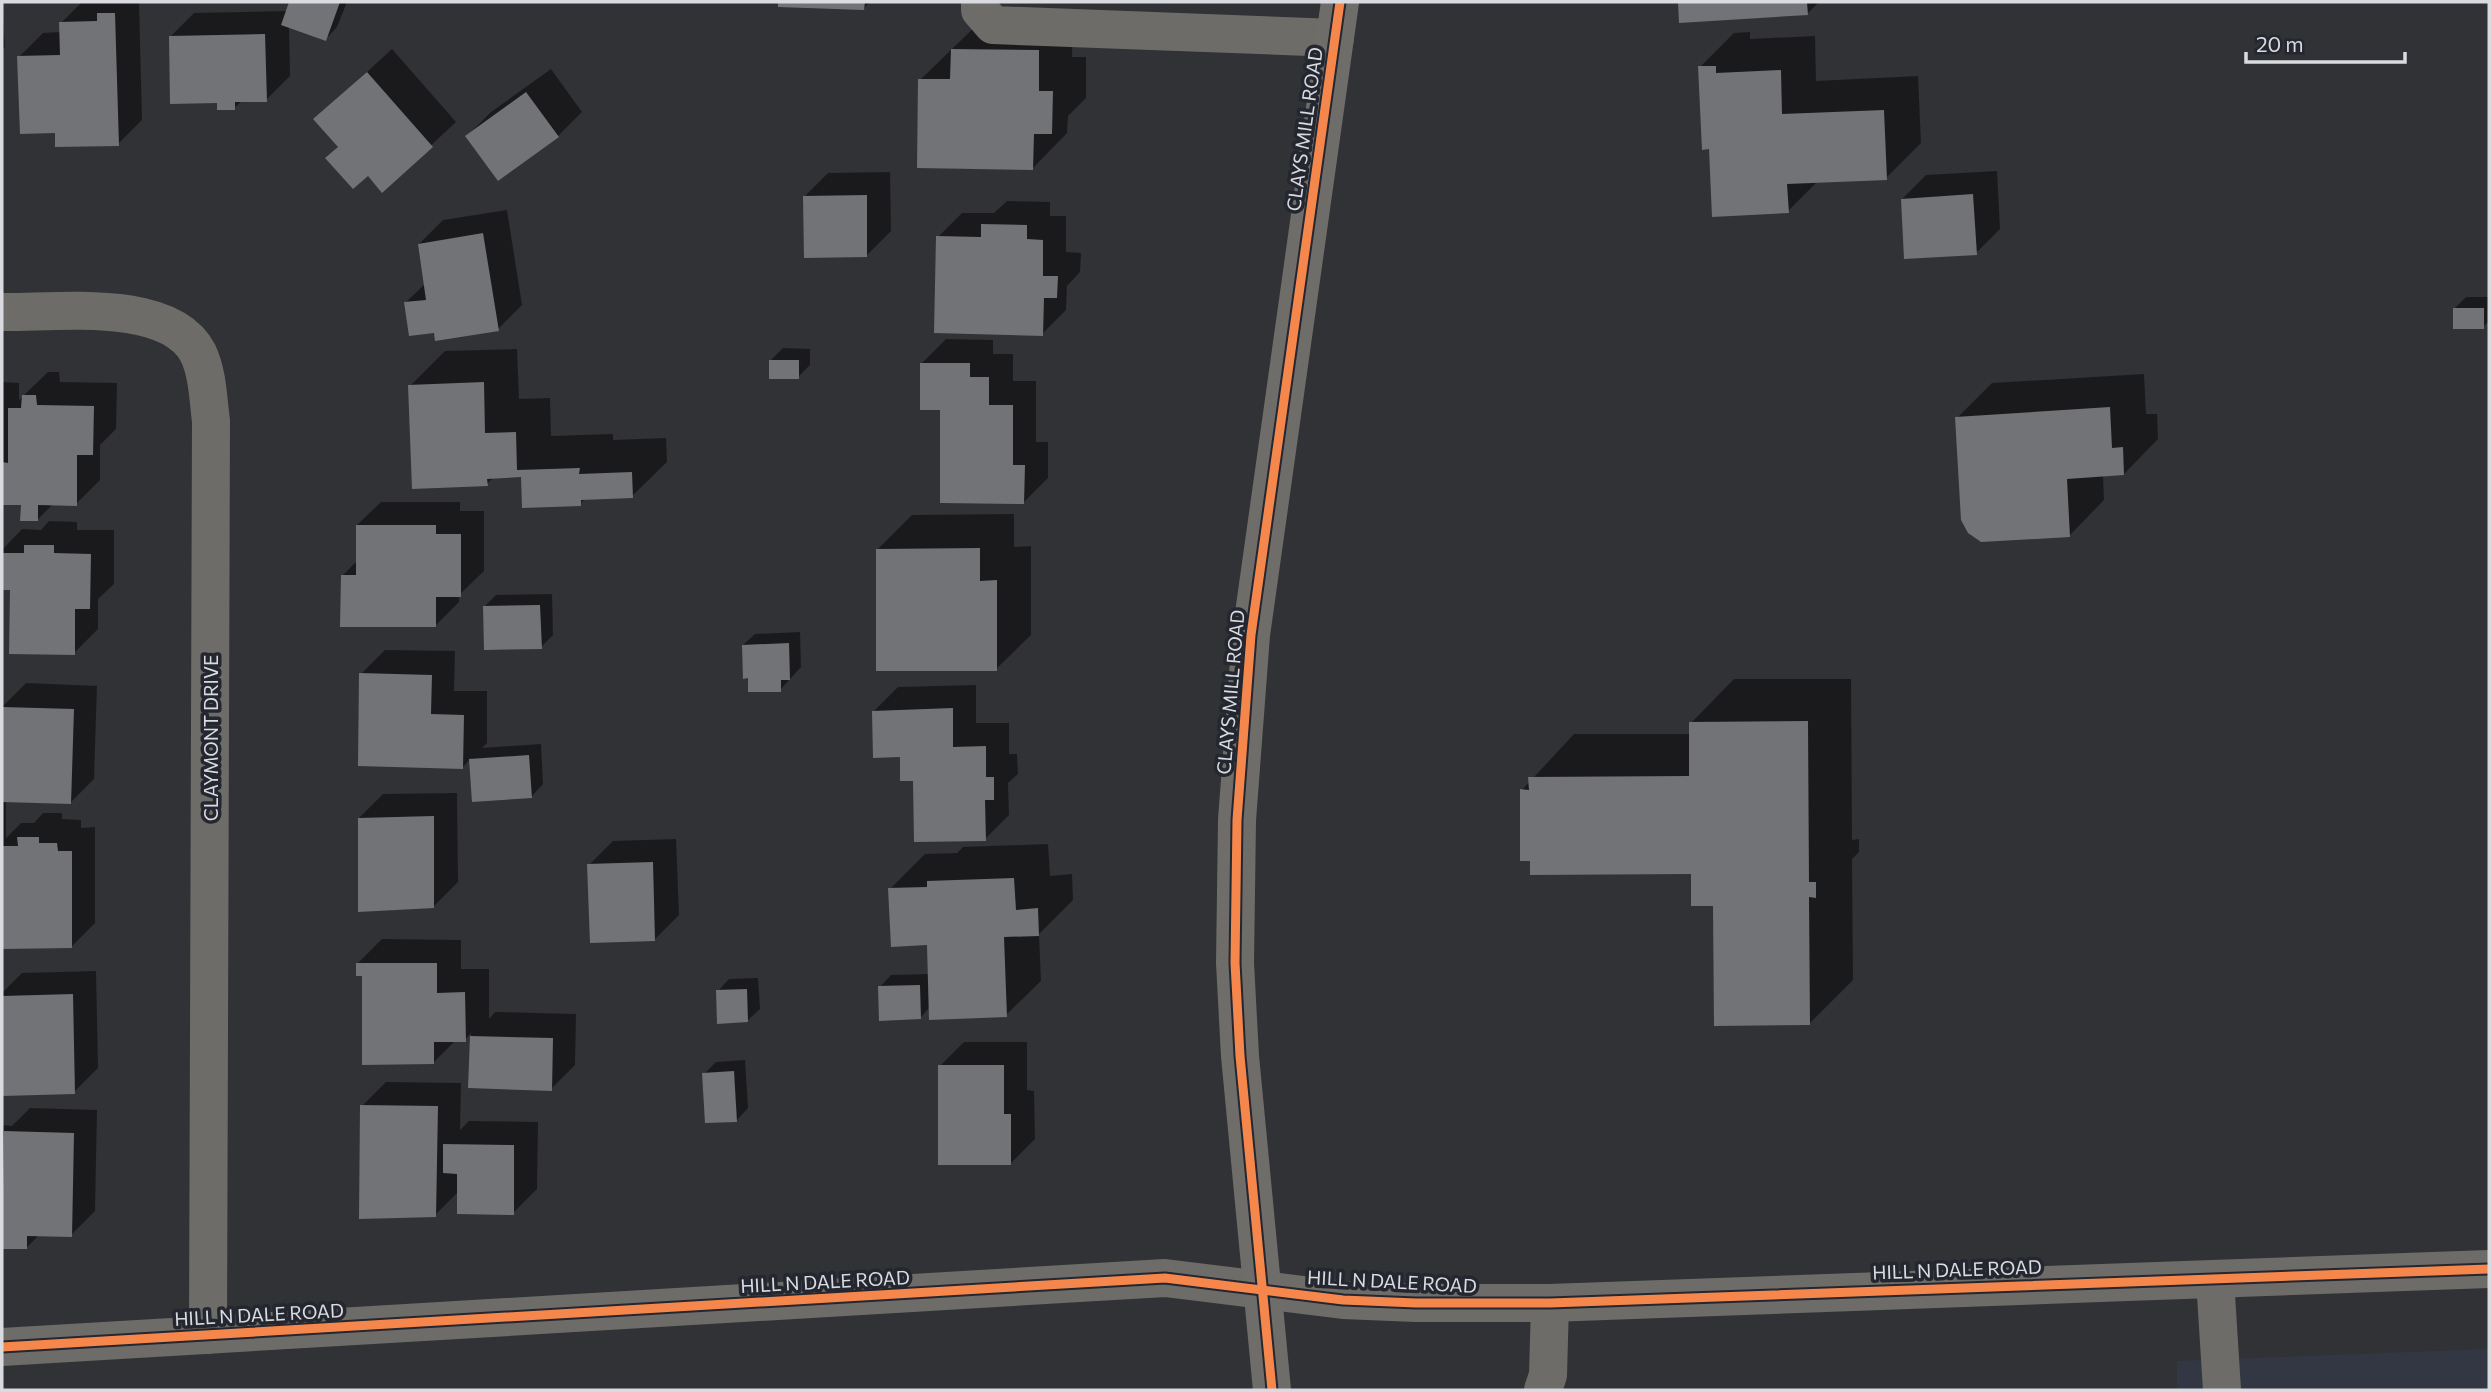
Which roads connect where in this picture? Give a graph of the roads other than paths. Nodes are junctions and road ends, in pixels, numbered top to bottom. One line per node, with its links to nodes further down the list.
1 (979, 2): 2 (street)
2 (1338, 20): 6 (main road, CLAYS MILL ROAD)
3 (2, 312): 8 (street, CLAYMONT DRIVE)
4 (2489, 1269): 5 (street, HILL N DALE ROAD)
5 (2215, 1279): 7 (street, HILL N DALE ROAD); 12 (street)
6 (1261, 1289): 7 (street, HILL N DALE ROAD); 8 (street, HILL N DALE ROAD); 10 (main road, CLAYS MILL ROAD)
7 (1550, 1303): 11 (street)
8 (208, 1335): 9 (street, HILL N DALE ROAD)
9 (2, 1347)
10 (1272, 1390)
11 (1543, 1390)
12 (2222, 1390)

